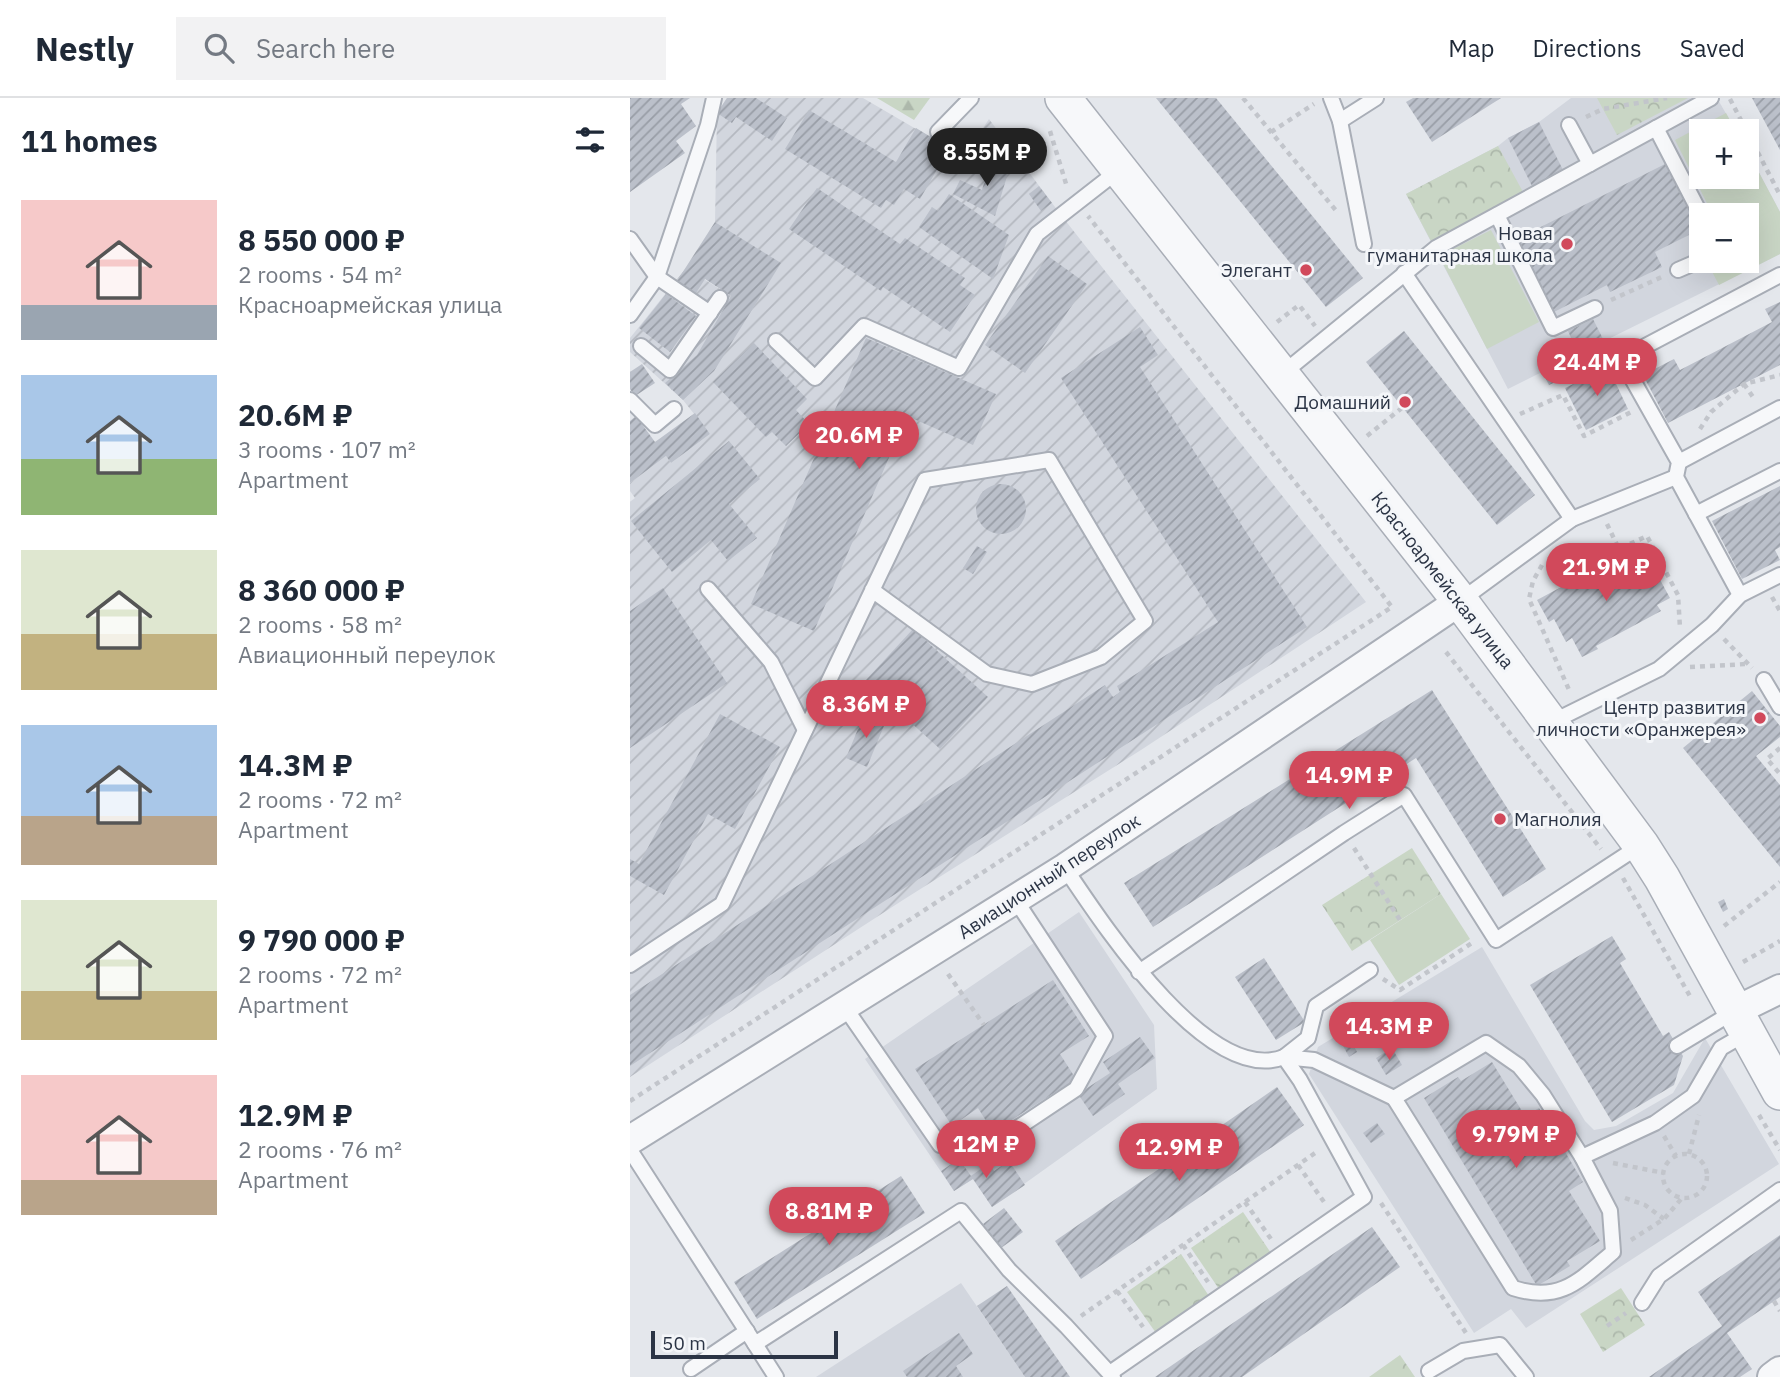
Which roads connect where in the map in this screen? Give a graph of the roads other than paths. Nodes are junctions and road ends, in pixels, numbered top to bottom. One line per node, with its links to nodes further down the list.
1 (713, 98): 21 (lane)
2 (971, 98): 10 (lane)
3 (1331, 98): 7 (lane)
4 (1376, 98): 7 (lane)
5 (1711, 98): 9 (lane)
6 (1056, 111): 12 (street, Красноармейская улица)
7 (1340, 121): 16 (lane)
8 (1569, 125): 11 (lane)
9 (1656, 128): 11 (lane); 13 (lane)
10 (938, 132)
11 (1590, 164): 14 (lane)
12 (1120, 170): 26 (lane); 28 (street, Красноармейская улица)
13 (1695, 203)
14 (1497, 215): 19 (lane); 23 (lane)
15 (630, 239): 21 (lane)
16 (1364, 244)
17 (1689, 265): 18 (lane)
18 (1678, 270)
19 (1404, 273): 28 (lane); 36 (lane)
20 (1780, 275): 32 (lane)
21 (657, 277): 24 (lane); 25 (lane)
22 (720, 298): 24 (lane)
23 (1595, 308)
24 (710, 313): 27 (lane)
25 (630, 315)
26 (776, 341)
27 (641, 346)
28 (1282, 374): 41 (street, Красноармейская улица)
29 (632, 406): 31 (lane)
30 (1780, 408): 32 (lane)
31 (674, 409)
32 (1679, 462): 34 (lane)
33 (1780, 471): 35 (lane)
34 (1676, 477): 35 (lane); 36 (lane)
35 (1696, 514): 40 (lane)
36 (1572, 519): 41 (lane)
37 (1780, 575): 40 (lane)
38 (708, 589): 45 (lane)
39 (872, 590): 39 (lane); 45 (lane)
40 (1740, 595): 44 (lane)
41 (1460, 601): 44 (street, Красноармейская улица); 47 (street, Авиационный переулок)
42 (1764, 680): 43 (lane)
43 (1780, 707)
44 (1565, 715): 46 (street, Красноармейская улица)
45 (805, 730): 49 (lane)
46 (1627, 854): 51 (lane); 54 (street, Красноармейская улица)
47 (1065, 867): 48 (street, Авиационный переулок); 51 (lane)
48 (1015, 899): 53 (street, Авиационный переулок); 53 (lane)
49 (630, 965)
50 (1370, 970): 56 (lane)
51 (1139, 972): 56 (lane)
52 (1780, 989): 54 (street)
53 (844, 1006): 59 (street, Авиационный переулок)
54 (1730, 1024): 55 (lane); 58 (street, Красноармейская улица); 61 (lane)
55 (1676, 1046)
56 (1284, 1057): 57 (lane); 69 (lane)
57 (1394, 1098): 61 (lane); 61 (lane)
58 (1767, 1098)
59 (630, 1140)
60 (630, 1150): 64 (lane)
61 (1582, 1157)
62 (1780, 1190): 63 (lane)
63 (1642, 1303)
64 (747, 1331): 65 (lane); 66 (lane)
65 (755, 1344): 69 (lane); 70 (lane)
66 (691, 1369)
67 (1429, 1371): 71 (lane)
68 (1780, 1371): 72 (street)
69 (1111, 1375)
70 (776, 1377)
71 (1526, 1377)
72 (1772, 1377)

